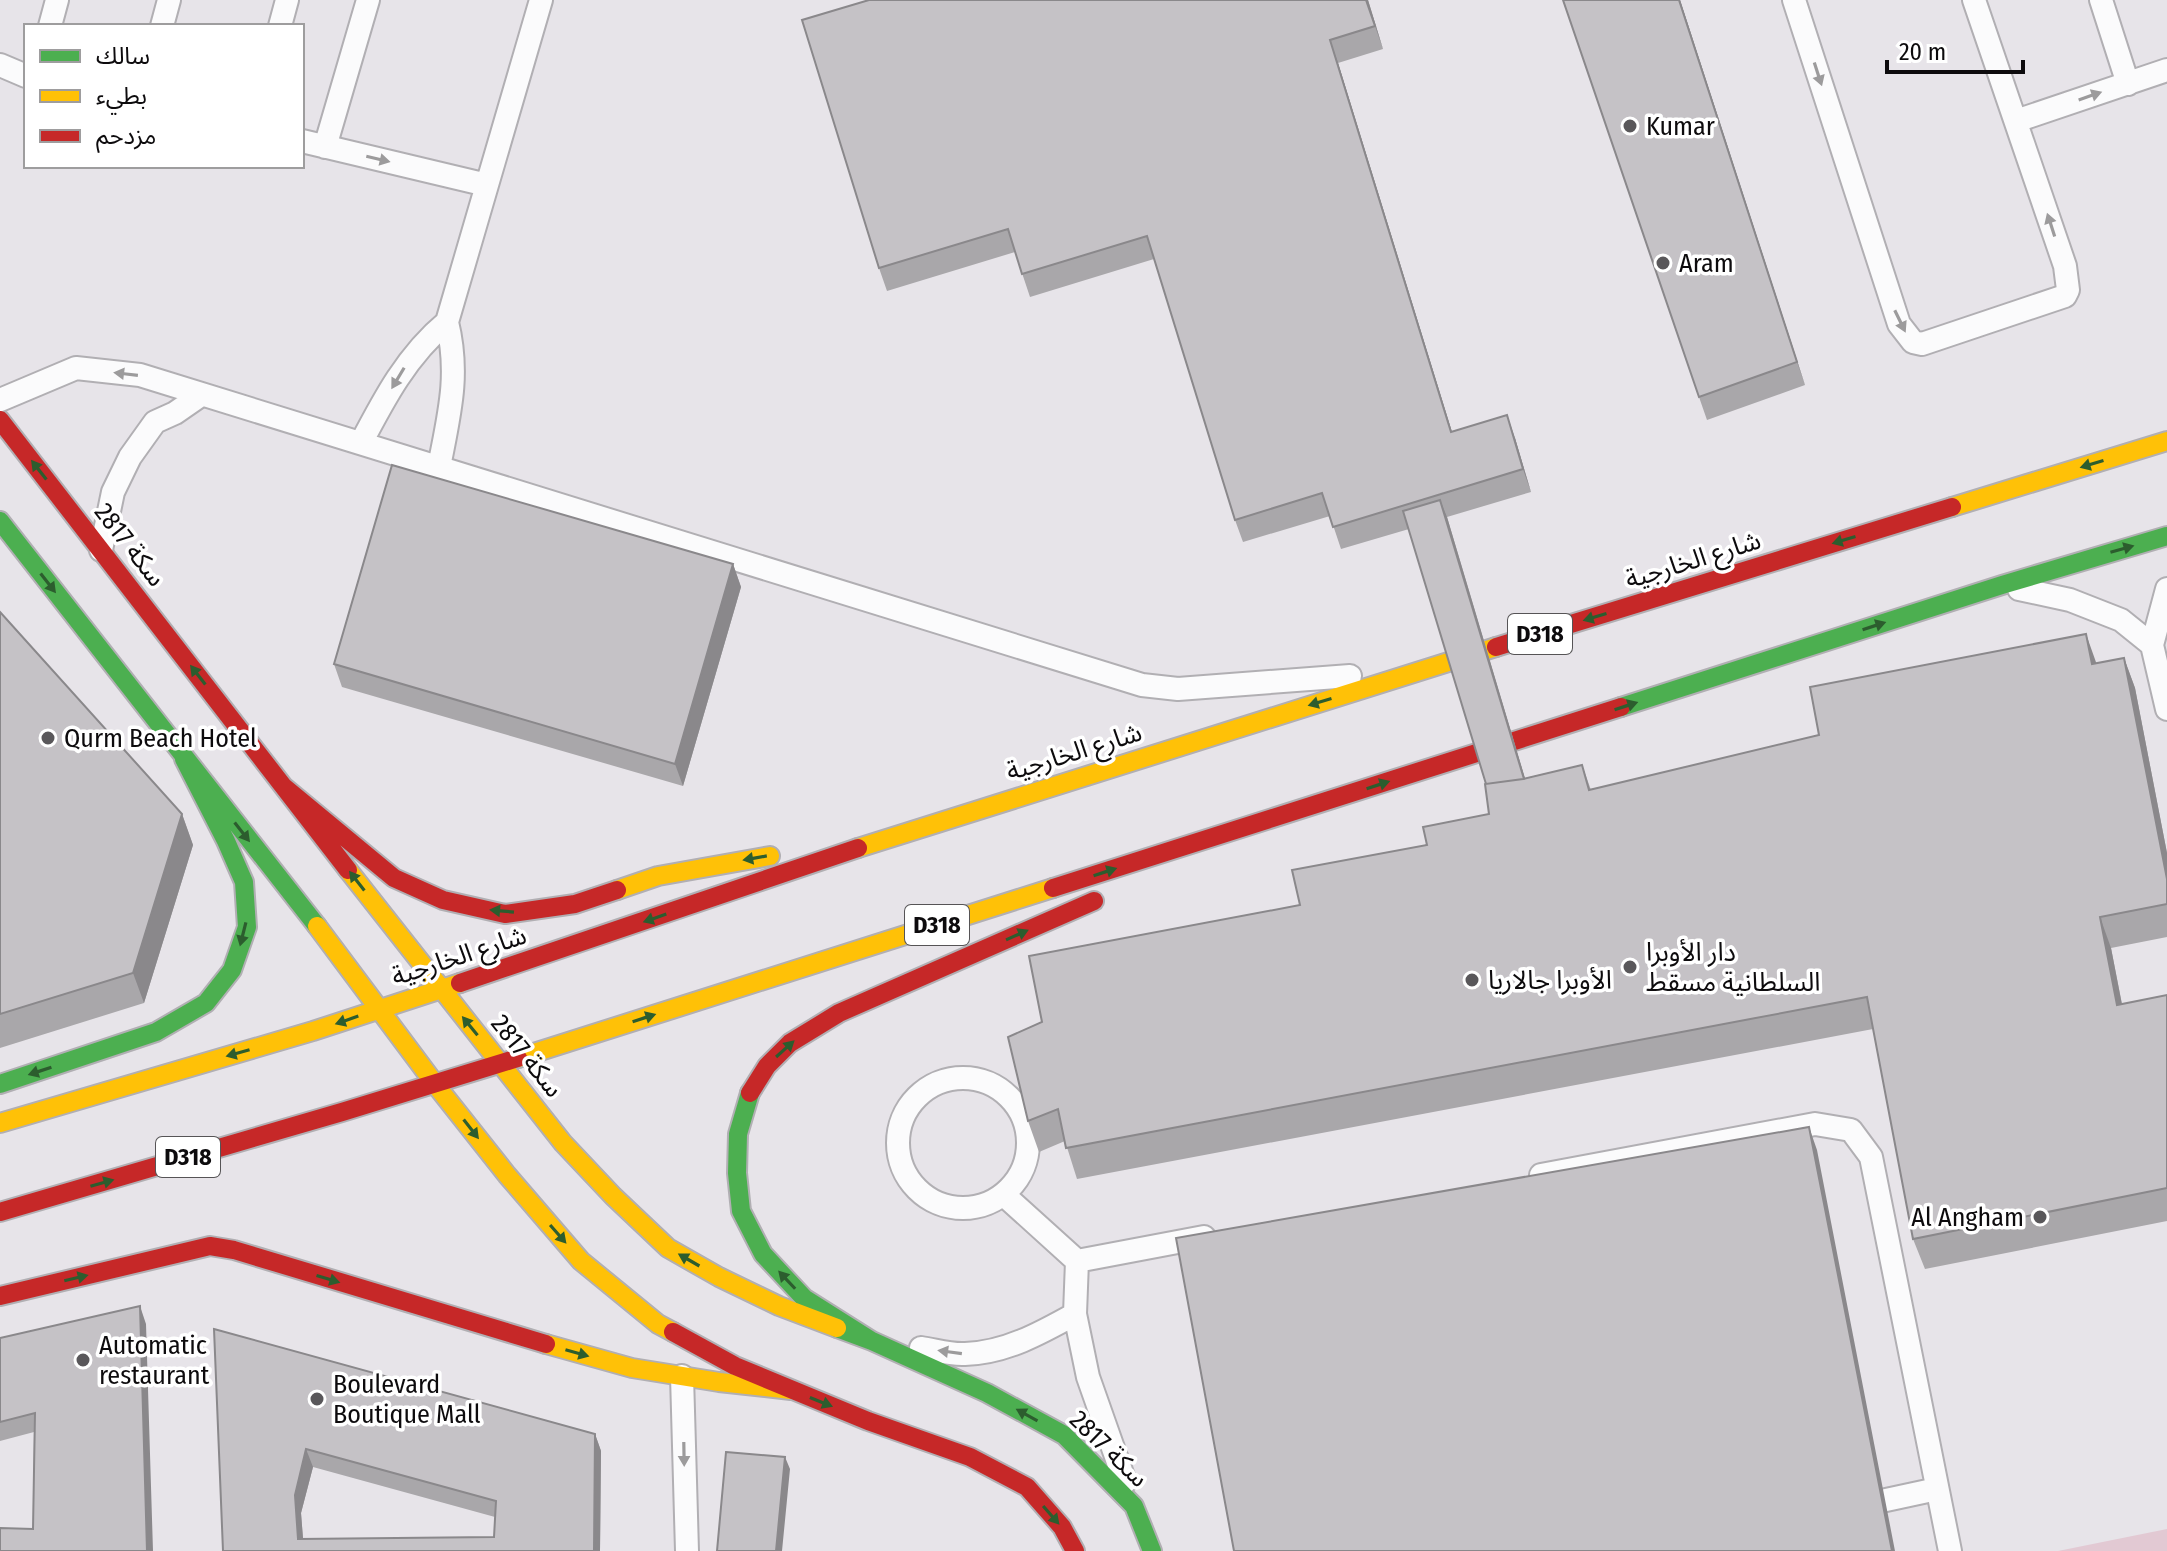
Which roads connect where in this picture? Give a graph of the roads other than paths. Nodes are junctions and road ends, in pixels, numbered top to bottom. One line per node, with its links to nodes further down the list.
1 (57, 0): 9 (lane)
2 (169, 0): 10 (lane)
3 (287, 0): 11 (lane)
4 (368, 0): 18 (lane)
5 (541, 0): 19 (lane)
6 (1794, 0): 16 (lane, one-way to 16)
7 (1974, 0): 16 (lane)
8 (2101, 0): 15 (lane)
9 (51, 24)
10 (163, 24)
11 (281, 24)
12 (0, 65): 14 (lane)
13 (2167, 70): 15 (lane)
14 (24, 75)
15 (2128, 84): 16 (lane, one-way to 15)
16 (2016, 121)
17 (304, 142): 18 (lane)
18 (325, 147): 19 (lane, one-way to 19)
19 (487, 185): 20 (lane)
20 (447, 322): 25 (lane, one-way to 25); 26 (lane)
21 (201, 395): 22 (lane, one-way to 22); 25 (lane); 29 (lane)
22 (0, 400)
23 (0, 420): 29 (main road, سكة 2817, one-way to 23)
24 (2167, 441): 33 (main road, شارع الخارجية / D318, one-way to 33)
25 (361, 443): 26 (lane)
26 (439, 467): 33 (lane)
27 (0, 521): 35 (main road, one-way to 35)
28 (2167, 536): 30 (main road, D318, one-way to 28)
29 (101, 550): 36 (main road, سكة 2817, one-way to 29)
30 (2002, 585): 32 (lane); 37 (main road, D318, one-way to 30)
31 (2167, 589): 32 (lane)
32 (2152, 645): 34 (lane)
33 (1419, 671): 38 (main road, شارع الخارجية / D318, one-way to 38)
34 (2167, 709)
35 (184, 759): 42 (main road, one-way to 42); 44 (main road, one-way to 44)
36 (284, 787): 38 (main road, one-way to 36); 41 (main road, سكة 2817, one-way to 36)
37 (1304, 809): 39 (main road); 43 (main road, D318, one-way to 37)
38 (914, 829): 41 (main road, شارع الخارجية / D318, one-way to 41)
39 (1159, 873)
40 (1115, 892): 54 (main road, one-way to 40)
41 (440, 989): 42 (main road, شارع الخارجية / D318); 43 (main road, سكة 2817, one-way to 41)
42 (380, 1009): 45 (main road); 46 (main road, شارع الخارجية / D318, one-way to 46)
43 (500, 1062): 45 (main road, D318); 54 (main road, سكة 2817, one-way to 43)
44 (0, 1084)
45 (435, 1084): 49 (main road, D318, one-way to 45); 56 (main road, one-way to 56)
46 (0, 1123)
47 (1517, 1179): 57 (lane)
48 (1004, 1195): 48 (lane); 51 (lane)
49 (0, 1212)
50 (1218, 1234): 51 (lane)
51 (1077, 1261): 53 (lane)
52 (0, 1296): 55 (main road, one-way to 55)
53 (1075, 1314): 54 (lane, one-way to 54); 59 (lane)
54 (872, 1341): 59 (main road, سكة 2817, one-way to 54)
55 (682, 1376): 56 (main road); 60 (lane, one-way to 60)
56 (791, 1390): 61 (main road, one-way to 61)
57 (1937, 1489): 58 (lane); 63 (lane)
58 (1886, 1500)
59 (1134, 1506): 62 (main road, سكة 2817)
60 (687, 1551)
61 (1075, 1551)
62 (1152, 1551)
63 (1950, 1551)

